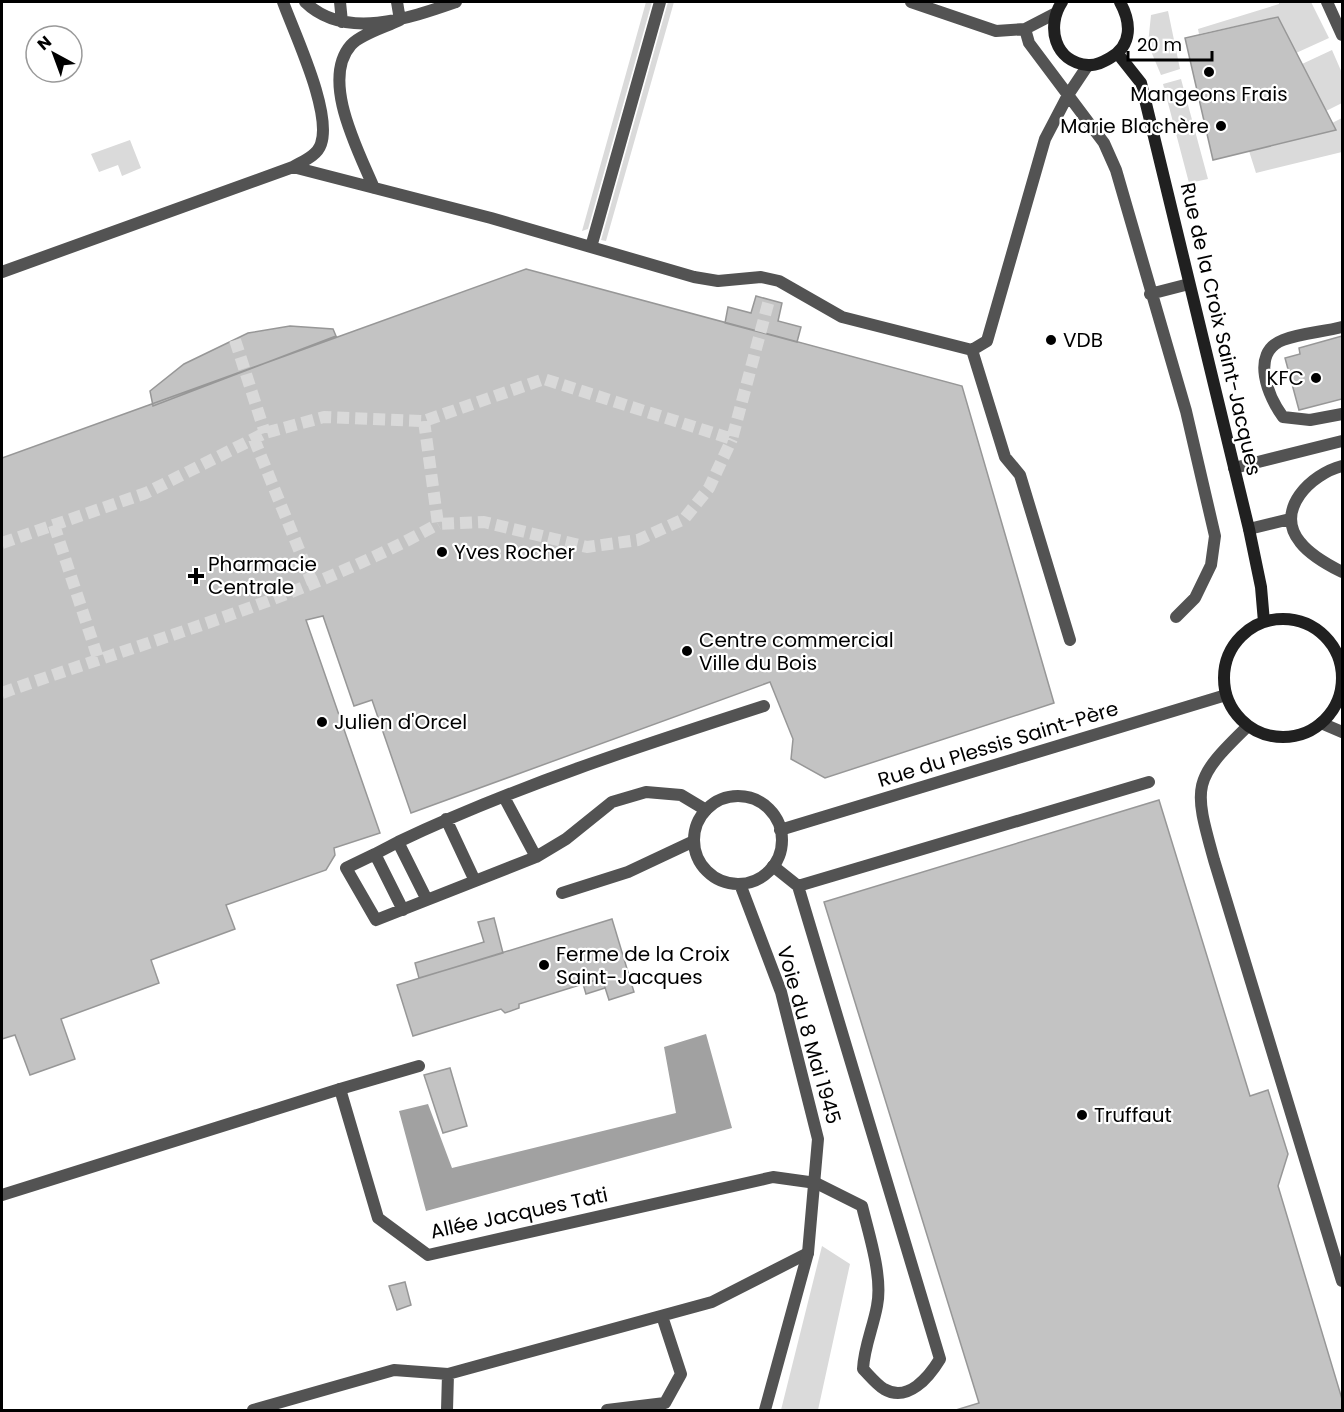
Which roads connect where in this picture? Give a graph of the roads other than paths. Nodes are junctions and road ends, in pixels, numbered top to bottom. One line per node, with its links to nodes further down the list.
1 (283, 2): 20 (street)
2 (305, 2): 14 (street)
3 (340, 2): 14 (street)
4 (397, 2): 13 (street)
5 (456, 2): 11 (street)
6 (660, 2): 22 (street)
7 (910, 2): 15 (street)
8 (1062, 2): 12 (street)
9 (1120, 2): 17 (street)
10 (1328, 2): 16 (street)
11 (438, 5): 13 (street)
12 (1054, 14): 15 (street); 18 (street)
13 (400, 20): 14 (street); 21 (street)
14 (342, 22)
15 (1025, 29): 19 (street)
16 (1342, 35)
17 (1118, 54): 18 (street); 24 (street, Rue de la Croix Saint-Jacques)
18 (1088, 65): 19 (street)
19 (1068, 95): 25 (street); 27 (street)
20 (293, 166): 21 (street); 23 (street)
21 (374, 188): 22 (street)
22 (591, 247): 27 (street)
23 (2, 272)
24 (1189, 284): 25 (street); 31 (street, Rue de la Croix Saint-Jacques)
25 (1150, 294): 35 (street)
26 (1342, 327): 28 (street)
27 (972, 350): 37 (street)
28 (1342, 414)
29 (1342, 441): 31 (street)
30 (1342, 466): 32 (street)
31 (1234, 468): 33 (street, Rue de la Croix Saint-Jacques)
32 (1290, 519): 33 (street); 34 (street)
33 (1249, 529): 36 (street, Rue de la Croix Saint-Jacques)
34 (1342, 572)
35 (1176, 617)
36 (1264, 622): 38 (street); 39 (street)
37 (1070, 640)
38 (1338, 650): 41 (street)
39 (1227, 695): 43 (street); 49 (street, Rue du Plessis Saint-Père)
40 (764, 706): 46 (street)
41 (1338, 709): 42 (street)
42 (1321, 723): 43 (street); 44 (street)
43 (1248, 726): 66 (street)
44 (1342, 732)
45 (1149, 782): 57 (street)
46 (504, 797): 48 (street); 53 (street)
47 (706, 810): 49 (street); 50 (street); 53 (street)
48 (446, 819): 51 (street); 55 (street)
49 (780, 830): 54 (street)
50 (694, 841): 56 (street); 58 (street)
51 (398, 842): 52 (street); 59 (street)
52 (375, 854): 60 (street); 60 (street)
53 (536, 857): 55 (street)
54 (773, 866): 56 (street); 57 (street)
55 (476, 881): 59 (street)
56 (740, 884): 63 (street, Voie du 8 Mai 1945)
57 (798, 886): 63 (street, Allée Jacques Tati)
58 (562, 893)
59 (427, 900): 60 (street)
60 (403, 910)
61 (419, 1066): 62 (street)
62 (340, 1089): 63 (street, Allée Jacques Tati); 64 (street)
63 (816, 1183): 65 (street, Voie du 8 Mai 1945)
64 (2, 1196)
65 (808, 1253): 67 (street); 72 (street, Voie du 8 Mai 1945)
66 (1342, 1281)
67 (662, 1316): 68 (street); 71 (street)
68 (447, 1374): 69 (street); 70 (street)
69 (253, 1410)
70 (447, 1410)
71 (607, 1410)
72 (765, 1410)

